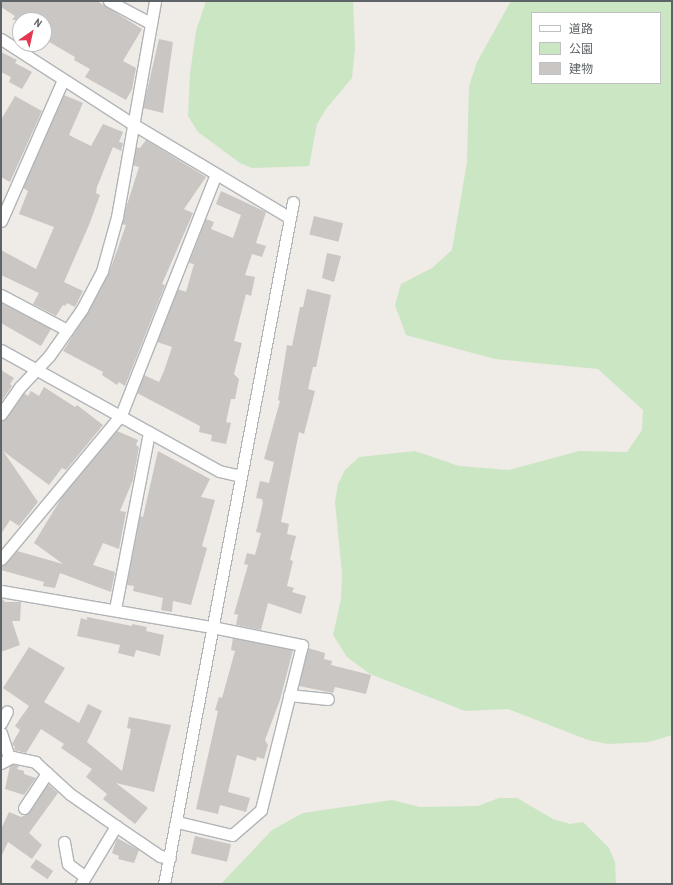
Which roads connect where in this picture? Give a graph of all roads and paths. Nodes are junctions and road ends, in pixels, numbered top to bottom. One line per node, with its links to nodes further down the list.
1 (109, 1): 3 (street)
2 (155, 1): 3 (street)
3 (150, 23): 6 (street)
4 (1, 39): 5 (street)
5 (63, 80): 6 (street); 10 (street)
6 (133, 124): 7 (street); 12 (street)
7 (216, 174): 9 (street); 16 (street)
8 (293, 202): 9 (street)
9 (290, 218): 18 (street)
10 (1, 222)
11 (1, 295): 12 (street)
12 (67, 330): 14 (street)
13 (1, 350): 14 (street)
14 (36, 370): 15 (street); 16 (street)
15 (1, 414)
16 (122, 415): 17 (street); 19 (street)
17 (149, 432): 18 (street); 21 (street)
18 (240, 476): 22 (street)
19 (1, 559)
20 (1, 591): 21 (street)
21 (115, 610): 22 (street)
22 (212, 627): 23 (street); 31 (street)
23 (290, 695): 24 (street); 31 (street)
24 (328, 699)
25 (7, 711): 26 (street)
26 (1, 724)
27 (1, 733): 28 (street)
28 (5, 760): 29 (street)
29 (47, 774): 30 (street); 32 (street)
30 (24, 808)
31 (177, 822): 34 (street)
32 (116, 826): 34 (street); 35 (street)
33 (64, 842): 35 (street)
34 (170, 858): 36 (street)
35 (83, 880)
36 (164, 884)

